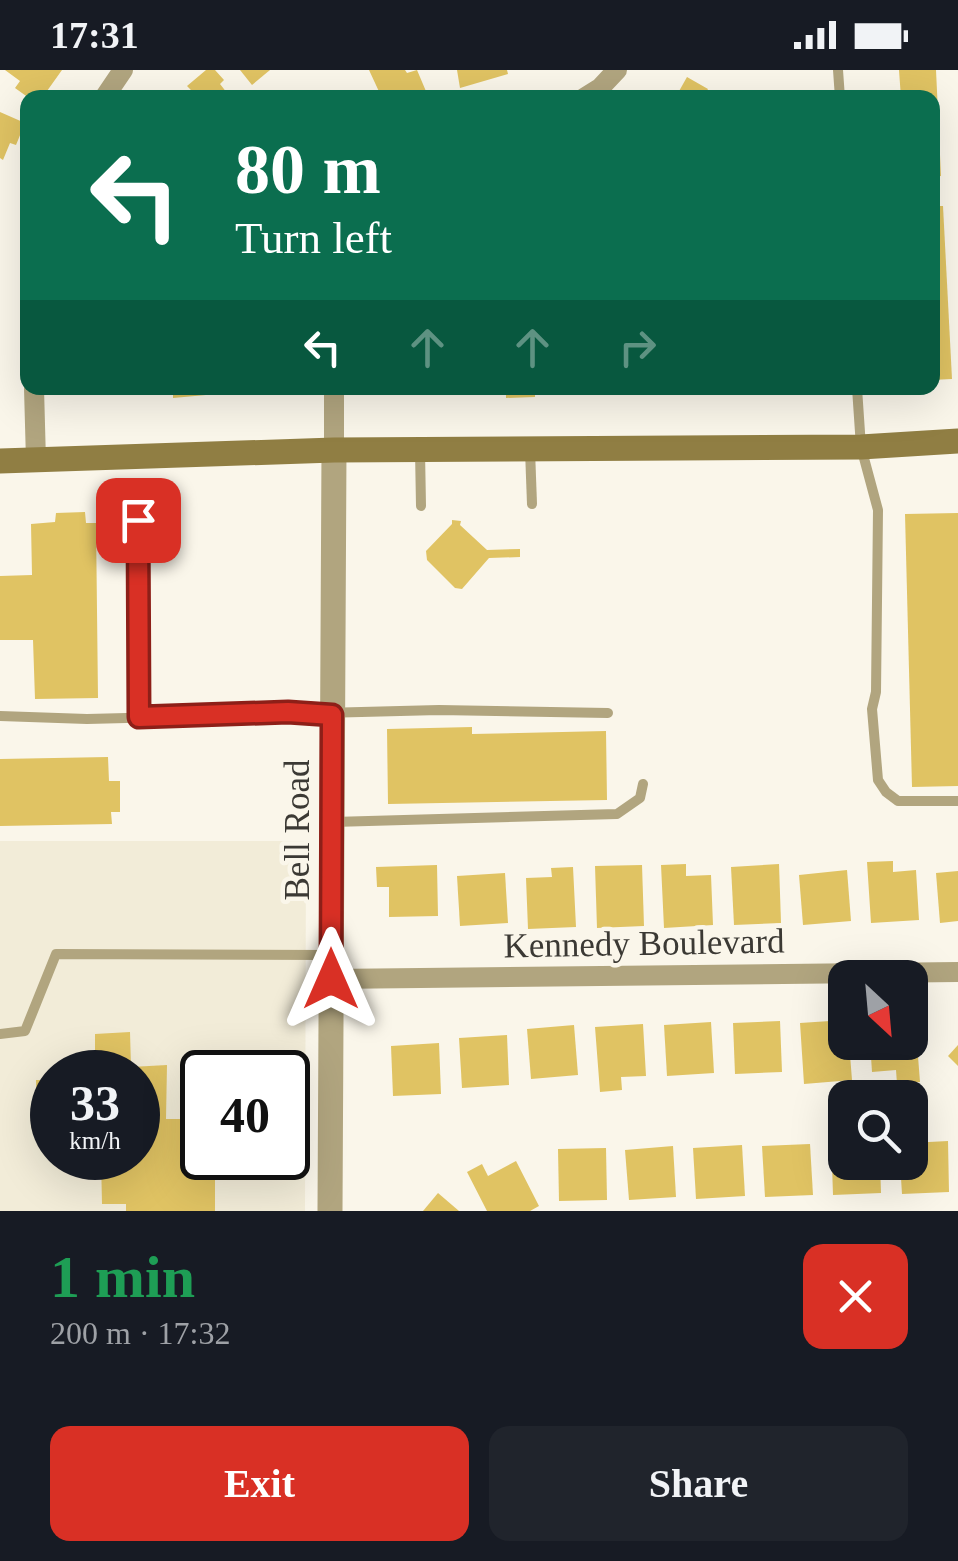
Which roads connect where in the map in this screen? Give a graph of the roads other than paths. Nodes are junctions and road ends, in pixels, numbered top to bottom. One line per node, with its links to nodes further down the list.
1 (618, 70): 2 (street)
2 (597, 90)
3 (34, 395): 11 (street)
4 (334, 395): 9 (street)
5 (857, 395): 7 (lane)
6 (958, 441): 7 (main road)
7 (861, 447): 8 (main road); 21 (lane)
8 (530, 448): 10 (main road); 13 (lane)
9 (334, 450): 10 (main road); 11 (main road); 17 (street, Bell Road)
10 (420, 450): 14 (lane)
11 (36, 460): 12 (main road)
12 (0, 462)
13 (532, 504)
14 (421, 506)
15 (138, 520): 19 (lane)
16 (608, 714): 17 (lane)
17 (332, 715): 19 (lane); 22 (street, Bell Road)
18 (0, 716): 19 (lane)
19 (139, 717)
20 (642, 784): 22 (lane)
21 (958, 802)
22 (332, 822): 23 (street, Bell Road)
23 (331, 967): 24 (street, Kennedy Boulevard); 25 (lane); 26 (street, Bell Road)
24 (958, 972)
25 (0, 1034)
26 (330, 1211)

